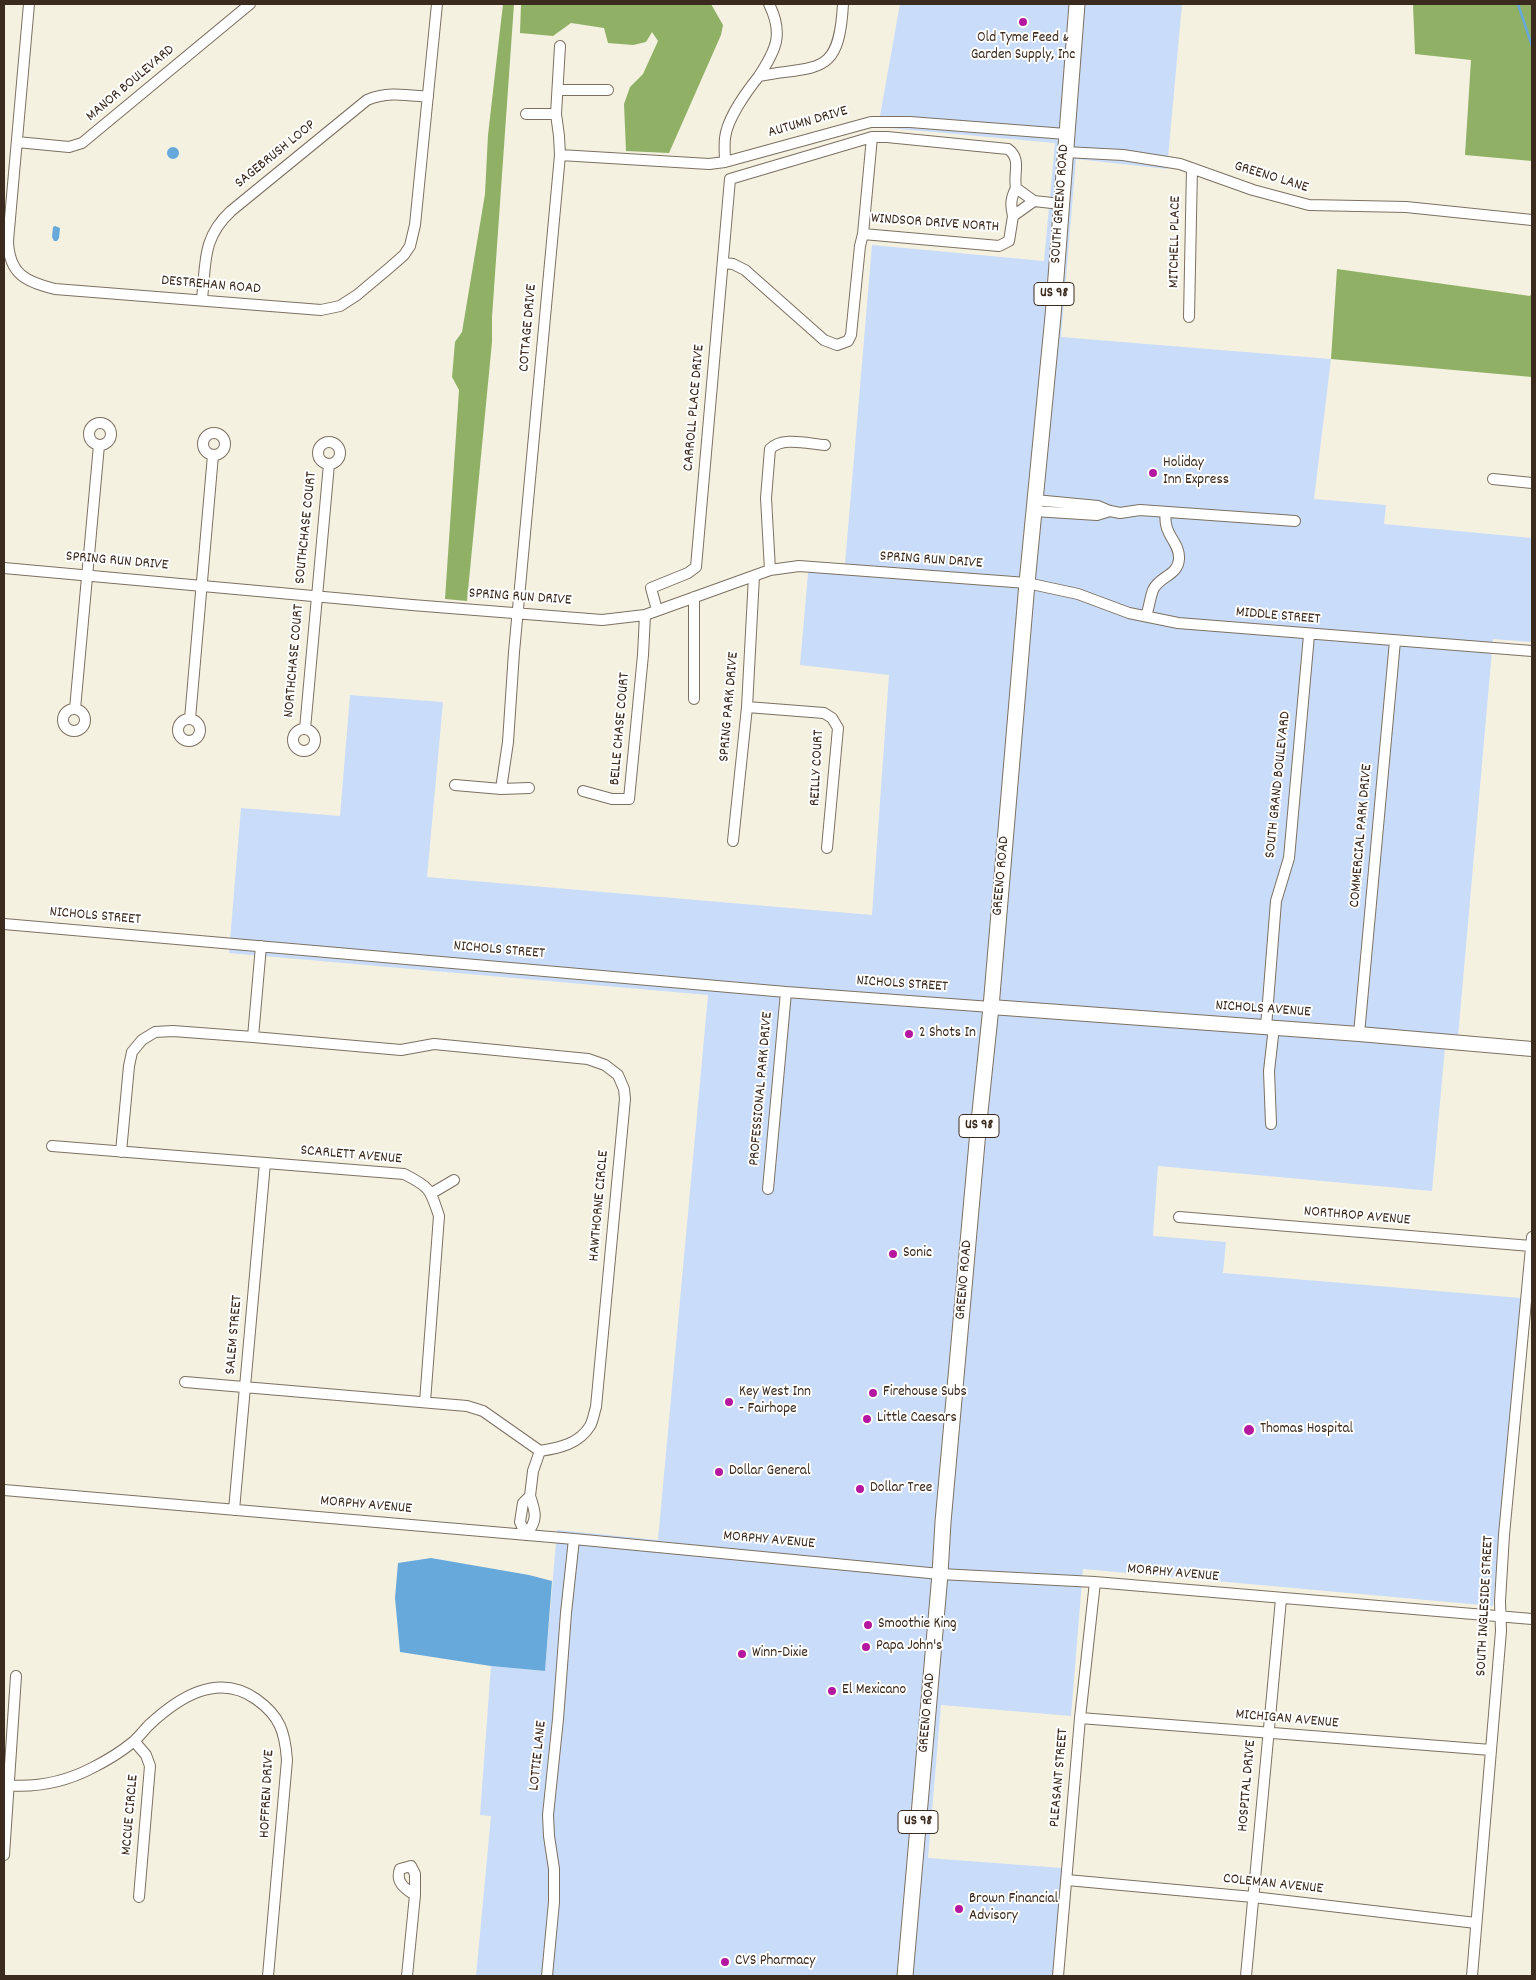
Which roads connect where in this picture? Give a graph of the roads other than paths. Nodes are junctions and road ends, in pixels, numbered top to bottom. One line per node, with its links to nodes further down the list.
1 (29, 4): 16 (street, DESTREHAN ROAD)
2 (250, 4): 16 (street, MANOR BOULEVARD)
3 (437, 4): 11 (street, DESTREHAN ROAD)
4 (769, 4): 8 (street)
5 (843, 4): 8 (street)
6 (1077, 4): 14 (main road, SOUTH GREENO ROAD / US 98)
7 (560, 46): 9 (street, COTTAGE DRIVE)
8 (759, 76): 19 (street)
9 (558, 90): 10 (street); 13 (street, COTTAGE DRIVE)
10 (608, 90)
11 (428, 97): 28 (street, SAGEBRUSH LOOP); 28 (street, DESTREHAN ROAD)
12 (526, 114): 13 (street)
13 (556, 114): 18 (street, COTTAGE DRIVE)
14 (1066, 134): 17 (main road, SOUTH GREENO ROAD / US 98); 19 (street, AUTUMN DRIVE)
15 (872, 138): 21 (street); 26 (street); 27 (street, CARROLL PLACE DRIVE)
16 (17, 142): 28 (street, DESTREHAN ROAD)
17 (1065, 152): 20 (street, GREENO LANE); 23 (main road, SOUTH GREENO ROAD / US 98)
18 (560, 154): 19 (street, AUTUMN DRIVE); 48 (street, COTTAGE DRIVE)
19 (725, 162)
20 (1192, 168): 25 (street, GREENO LANE); 29 (street, MITCHELL PLACE)
21 (1016, 188): 22 (street); 24 (street)
22 (1034, 202): 23 (street); 24 (street, WINDSOR DRIVE NORTH)
23 (1061, 204): 36 (main road, SOUTH GREENO ROAD / US 98)
24 (1013, 216): 26 (street, WINDSOR DRIVE NORTH)
25 (1532, 220)
26 (863, 234): 27 (street, WINDSOR DRIVE NORTH)
27 (723, 263): 47 (street, CARROLL PLACE DRIVE)
28 (202, 299)
29 (1190, 316)
30 (99, 445): 41 (street)
31 (825, 445): 40 (street)
32 (213, 455): 44 (street)
33 (329, 464): 45 (street, SOUTHCHASE COURT)
34 (1494, 479): 35 (street)
35 (1532, 483)
36 (1035, 506): 37 (street); 43 (main road, SOUTH GREENO ROAD / US 98)
37 (1166, 512): 38 (street); 50 (street)
38 (1295, 521)
39 (4, 568): 41 (street, SPRING RUN DRIVE)
40 (770, 570): 42 (street, SPRING RUN DRIVE); 43 (street, SPRING RUN DRIVE)
41 (88, 574): 44 (street, SPRING RUN DRIVE); 56 (street)
42 (754, 576): 46 (street, SPRING RUN DRIVE); 55 (street, SPRING PARK DRIVE)
43 (1027, 583): 50 (street, MIDDLE STREET); 68 (main road, GREENO ROAD / US 98)
44 (202, 585): 45 (street, SPRING RUN DRIVE); 57 (street)
45 (316, 596): 48 (street, SPRING RUN DRIVE); 58 (street, NORTHCHASE COURT)
46 (694, 598): 47 (street, SPRING RUN DRIVE); 54 (street)
47 (657, 610): 49 (street, SPRING RUN DRIVE)
48 (519, 614): 49 (street, SPRING RUN DRIVE); 61 (street, COTTAGE DRIVE)
49 (645, 614): 62 (street, BELLE CHASE COURT)
50 (1146, 616): 51 (street, MIDDLE STREET)
51 (1310, 634): 52 (street, MIDDLE STREET); 69 (street, SOUTH GRAND BOULEVARD)
52 (1395, 641): 53 (street, MIDDLE STREET); 70 (street, COMMERCIAL PARK DRIVE)
53 (1532, 651)
54 (694, 699)
55 (747, 708): 63 (street, SPRING PARK DRIVE); 64 (street, REILLY COURT)
56 (75, 709)
57 (190, 718)
58 (304, 729)
59 (456, 785): 61 (street)
60 (529, 788): 61 (street)
61 (501, 789)
62 (583, 791)
63 (733, 841)
64 (828, 848)
65 (4, 924): 66 (street, NICHOLS STREET)
66 (261, 946): 67 (street, NICHOLS STREET); 71 (street)
67 (786, 992): 68 (street, NICHOLS STREET); 78 (street, PROFESSIONAL PARK DRIVE)
68 (991, 1006): 69 (street, NICHOLS AVENUE); 91 (main road, GREENO ROAD / US 98)
69 (1270, 1027): 70 (street, NICHOLS AVENUE); 73 (street, SOUTH GRAND BOULEVARD)
70 (1359, 1034): 72 (street, NICHOLS AVENUE)
71 (253, 1037): 75 (street, HAWTHORNE CIRCLE); 86 (street, HAWTHORNE CIRCLE)
72 (1532, 1049)
73 (1271, 1124)
74 (52, 1146): 75 (street, SCARLETT AVENUE)
75 (121, 1152): 76 (street, SCARLETT AVENUE)
76 (265, 1163): 79 (street, SCARLETT AVENUE); 84 (street, SALEM STREET)
77 (454, 1180): 79 (street)
78 (768, 1190)
79 (432, 1192): 85 (street)
80 (1179, 1217): 81 (street, NORTHROP AVENUE)
81 (1532, 1241): 82 (street, SOUTH INGLESIDE STREET)
82 (1531, 1263): 94 (street, SOUTH INGLESIDE STREET)
83 (184, 1382): 84 (street)
84 (245, 1388): 85 (street); 88 (street, SALEM STREET)
85 (425, 1402): 86 (street)
86 (540, 1451): 89 (street)
87 (4, 1490): 88 (street, MORPHY AVENUE)
88 (234, 1510): 89 (street, MORPHY AVENUE)
89 (526, 1535): 90 (street, MORPHY AVENUE)
90 (574, 1539): 91 (street, MORPHY AVENUE); 110 (street, LOTTIE LANE)
91 (940, 1574): 92 (street, MORPHY AVENUE); 111 (main road, GREENO ROAD / US 98)
92 (1095, 1582): 93 (street, MORPHY AVENUE); 97 (street, PLEASANT STREET)
93 (1281, 1598): 94 (street, MORPHY AVENUE); 98 (street, HOSPITAL DRIVE)
94 (1501, 1617): 95 (street, MORPHY AVENUE); 100 (street, SOUTH INGLESIDE STREET)
95 (1532, 1619)
96 (16, 1676): 101 (street)
97 (1080, 1718): 98 (street, MICHIGAN AVENUE); 103 (street, PLEASANT STREET)
98 (1268, 1733): 100 (street, MICHIGAN AVENUE); 105 (street, HOSPITAL DRIVE)
99 (134, 1741): 101 (street, HOFFREN DRIVE); 106 (street, MCCUE CIRCLE); 108 (street, HOFFREN DRIVE)
100 (1491, 1750): 107 (street, SOUTH INGLESIDE STREET)
101 (6, 1785): 102 (street)
102 (4, 1855)
103 (1067, 1880): 105 (street, COLEMAN AVENUE); 112 (street, PLEASANT STREET)
104 (415, 1896): 109 (street)
105 (1253, 1897): 107 (street, COLEMAN AVENUE); 113 (street, HOSPITAL DRIVE)
106 (139, 1898)
107 (1476, 1923): 114 (street, SOUTH INGLESIDE STREET)
108 (268, 1976)
109 (407, 1976)
110 (547, 1976)
111 (905, 1976)
112 (1058, 1976)
113 (1246, 1976)
114 (1472, 1976)

